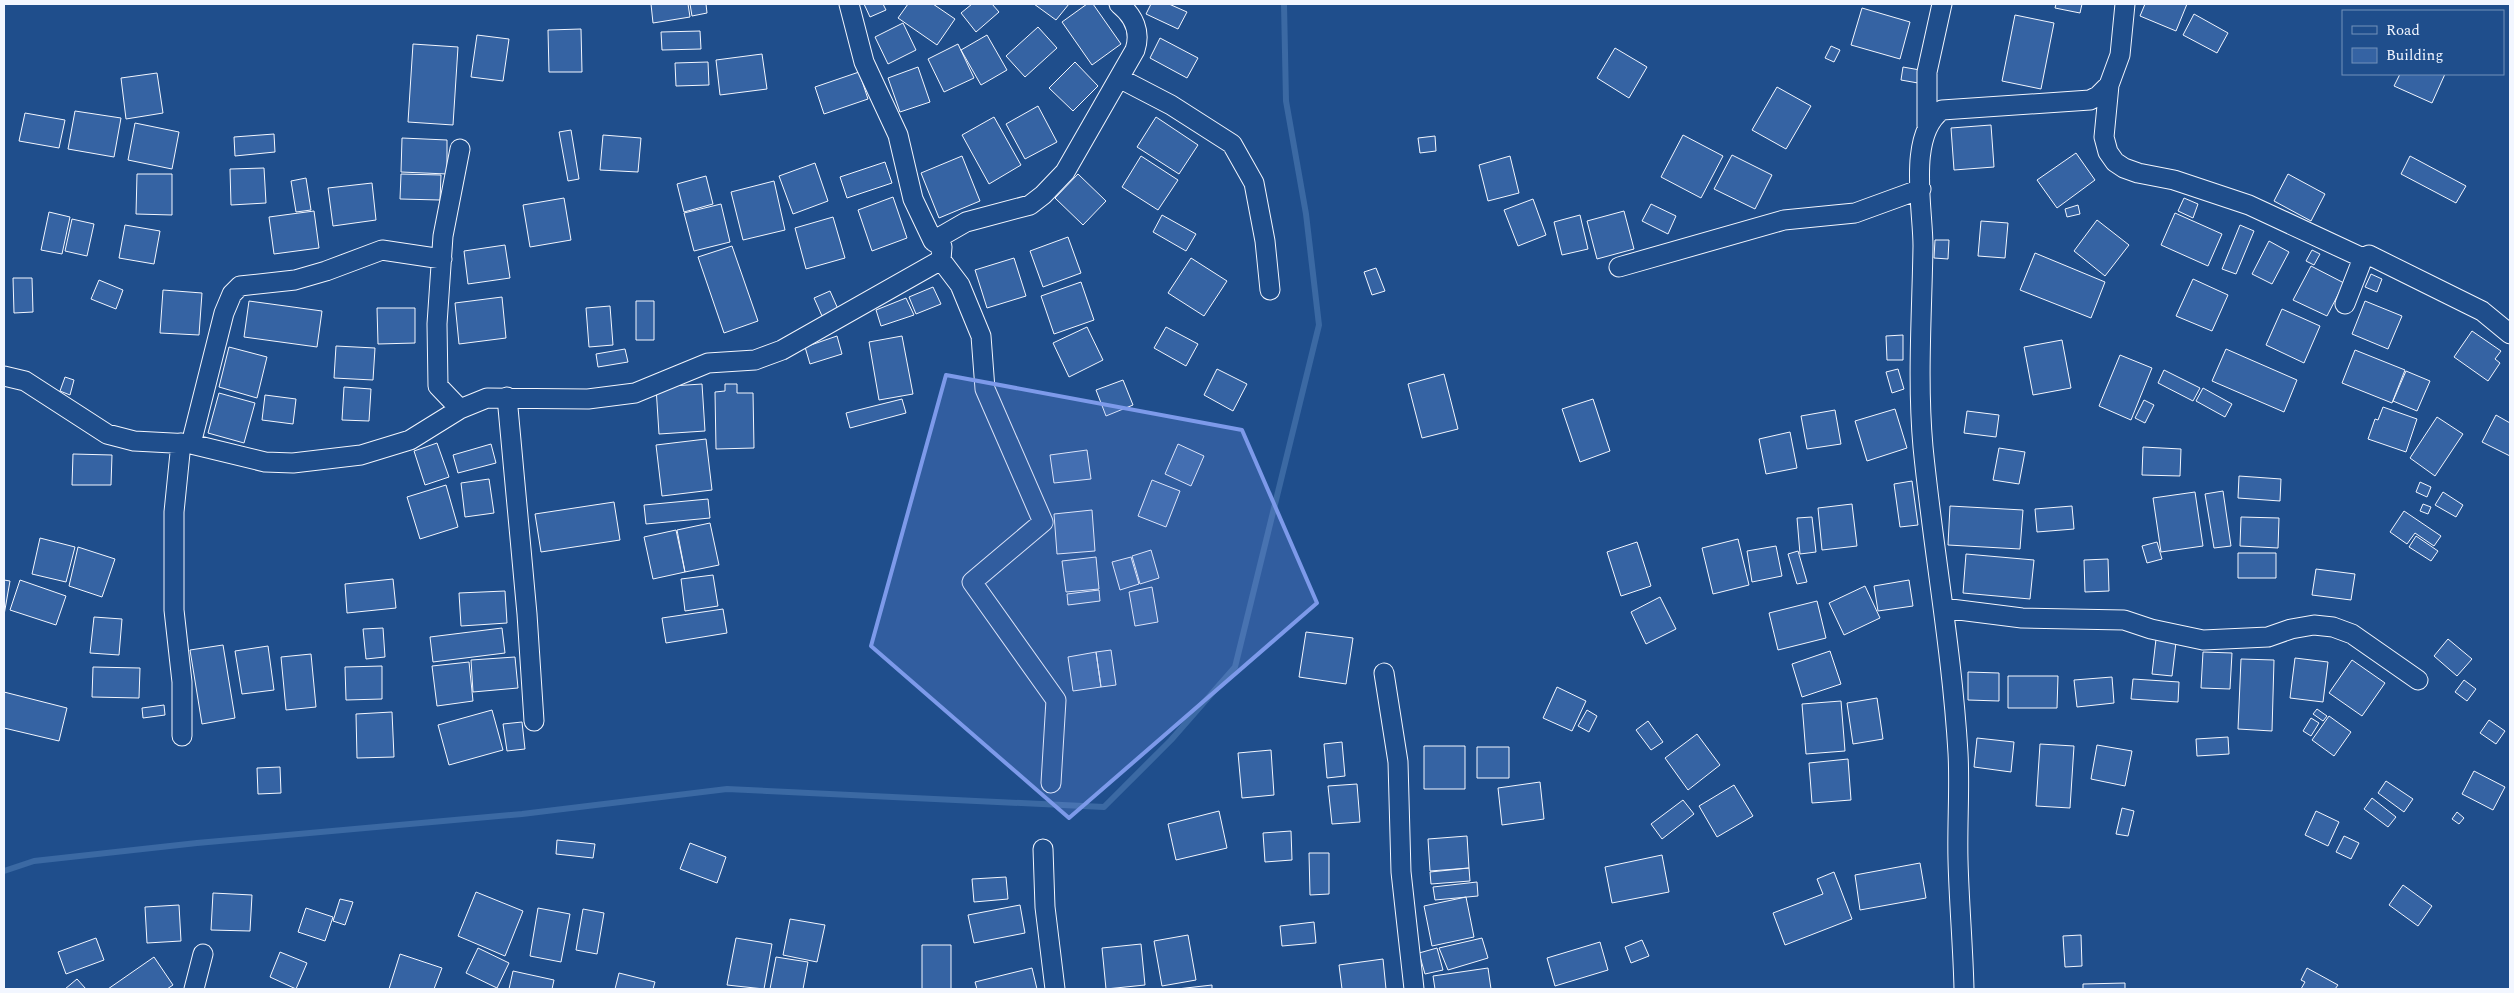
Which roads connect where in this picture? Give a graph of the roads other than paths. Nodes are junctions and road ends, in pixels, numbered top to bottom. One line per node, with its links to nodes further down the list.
1 (849, 4): 10 (street)
2 (1942, 4): 7 (street)
3 (2125, 4): 6 (street)
4 (1124, 6): 5 (street)
5 (1119, 78): 10 (street); 15 (street)
6 (2109, 85): 7 (street); 11 (street)
7 (1927, 126): 9 (street)
8 (460, 149): 12 (street)
9 (1921, 189): 14 (street); 22 (street)
10 (933, 241): 13 (street)
11 (2363, 258): 16 (street); 17 (street)
12 (442, 259): 20 (street); 21 (street)
13 (941, 260): 19 (street); 27 (street)
14 (1620, 267)
15 (1270, 290)
16 (2345, 304)
17 (2510, 334)
18 (4, 376): 21 (street)
19 (507, 397): 20 (street); 25 (street)
20 (460, 409): 21 (street)
21 (186, 444): 26 (street)
22 (1943, 608): 24 (street); 33 (street)
23 (1384, 673): 32 (street)
24 (2418, 680)
25 (534, 721)
26 (182, 736)
27 (1051, 783)
28 (1043, 849): 31 (street)
29 (203, 954): 30 (street)
30 (194, 989)
31 (1055, 989)
32 (1414, 989)
33 (1964, 989)

